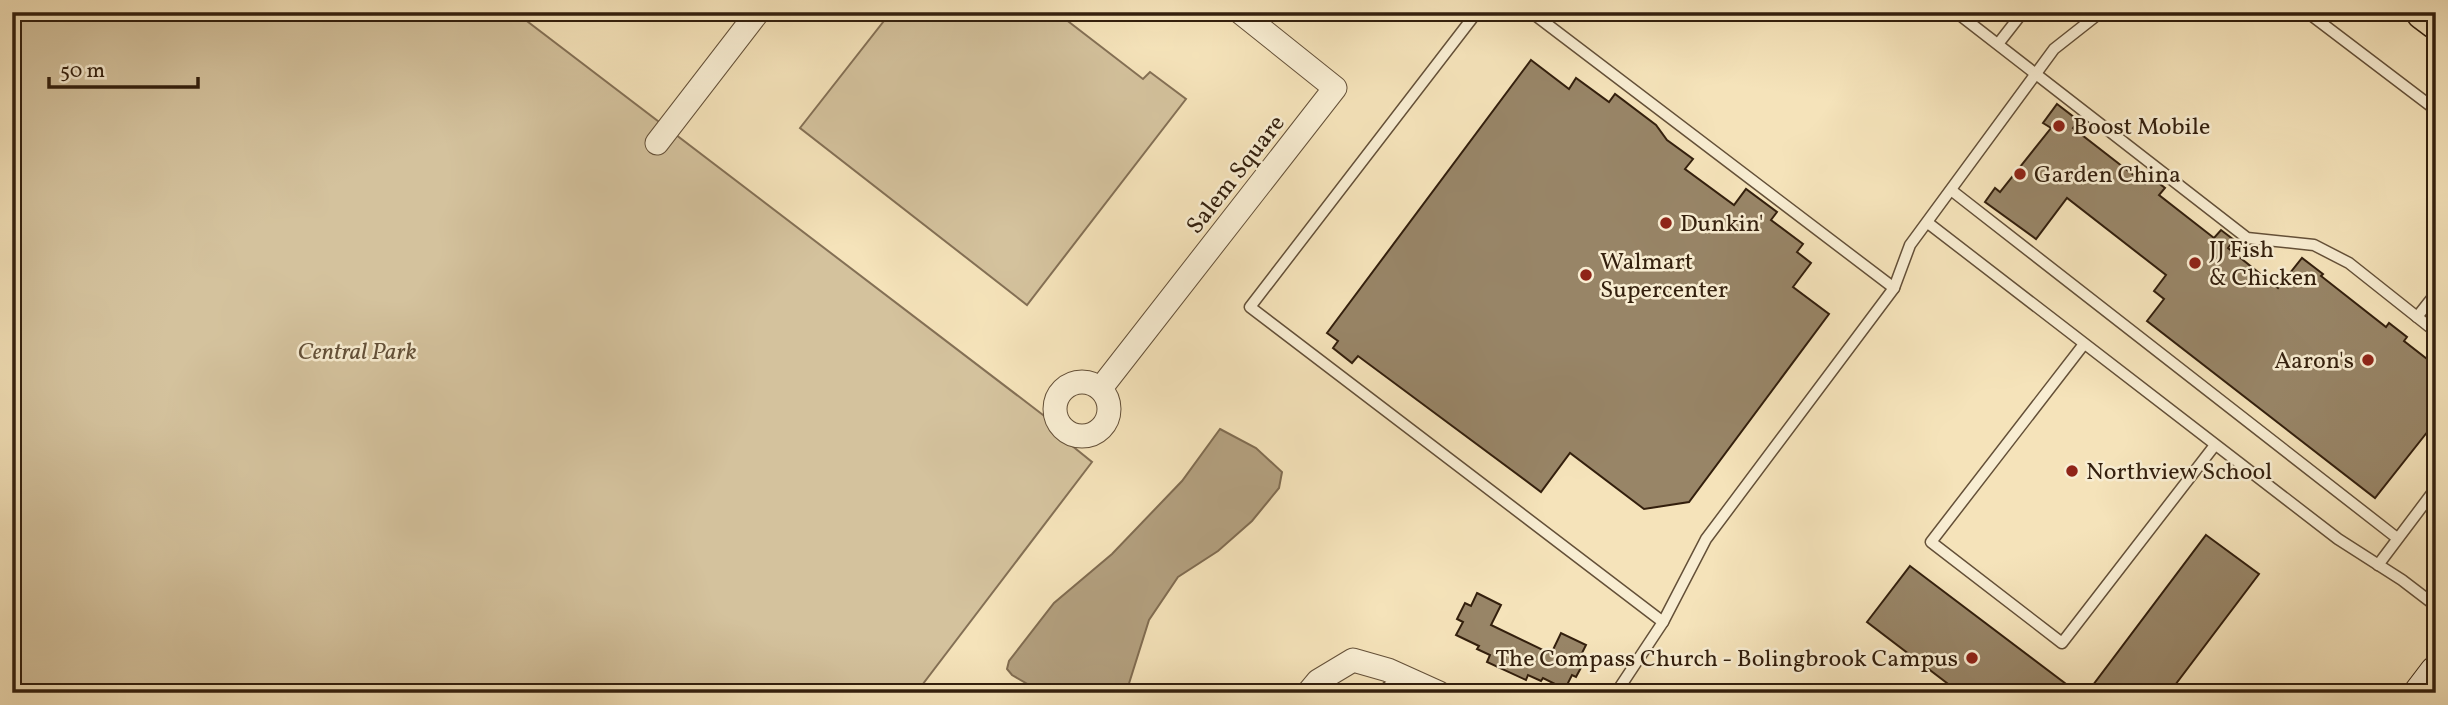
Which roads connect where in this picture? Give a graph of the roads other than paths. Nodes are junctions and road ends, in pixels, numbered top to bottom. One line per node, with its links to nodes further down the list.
1 (758, 12): 14 (street)
2 (1240, 12): 22 (street, Salem Square)
3 (1477, 12): 28 (lane)
4 (1531, 12): 17 (lane)
5 (1956, 12): 11 (lane)
6 (2023, 12): 11 (lane)
7 (2101, 12): 12 (lane)
8 (2307, 12): 13 (lane)
9 (2424, 12): 10 (main road)
10 (2436, 21)
11 (1998, 44): 12 (lane)
12 (2037, 75): 15 (lane); 19 (lane)
13 (2436, 110)
14 (657, 143)
15 (1951, 190): 16 (lane); 25 (lane)
16 (1927, 223): 17 (lane); 21 (lane)
17 (1894, 288): 28 (lane)
18 (2436, 293): 19 (lane)
19 (2417, 317): 20 (lane)
20 (2436, 331)
21 (2084, 344): 23 (lane); 23 (lane)
22 (1101, 388)
23 (2215, 445): 26 (lane)
24 (2436, 488): 25 (lane)
25 (2398, 538): 26 (lane)
26 (2378, 565): 27 (lane)
27 (2436, 606)
28 (1663, 622): 34 (lane)
29 (2436, 672): 35 (street)
30 (1402, 676): 31 (street); 32 (lane); 33 (street)
31 (1308, 693)
32 (1380, 693)
33 (1439, 693)
34 (1616, 693)
35 (2420, 693)

